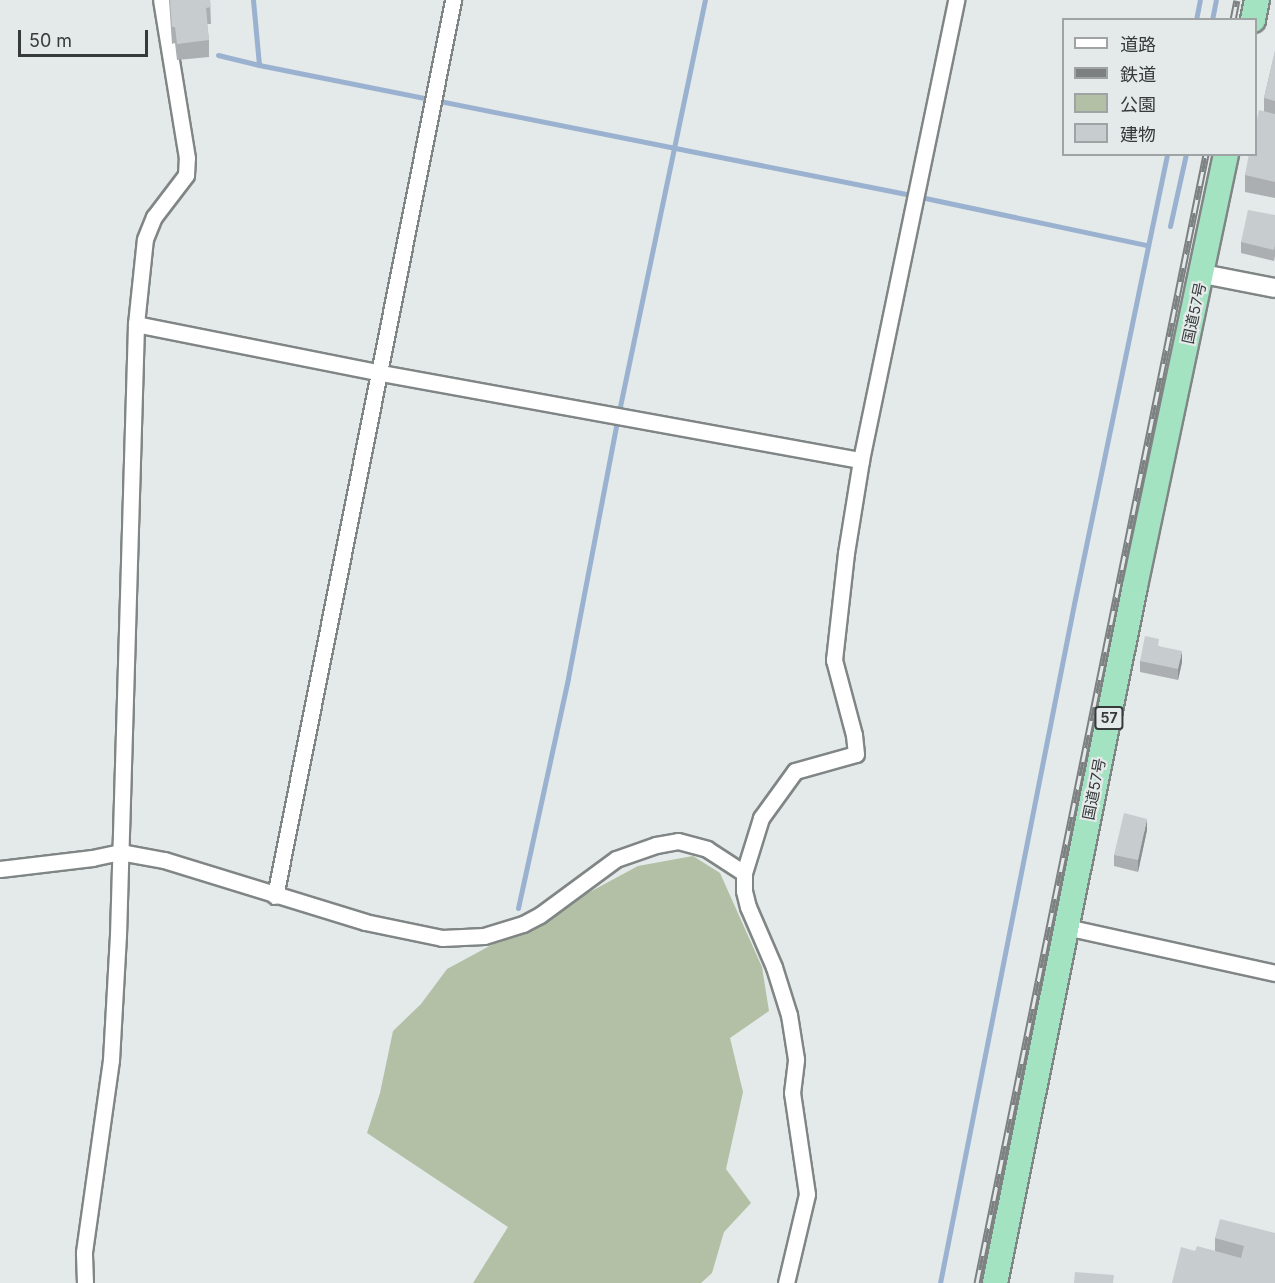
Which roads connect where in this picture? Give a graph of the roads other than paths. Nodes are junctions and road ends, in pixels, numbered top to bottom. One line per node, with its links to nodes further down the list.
1 (161, 0): 9 (street)
2 (453, 0): 10 (street)
3 (956, 0): 11 (street)
4 (1257, 0): 5 (highway)
5 (1253, 18)
6 (1226, 156): 7 (highway, 国道57号 / 57)
7 (1203, 274): 8 (street); 16 (highway, 国道57号 / 57)
8 (1275, 288)
9 (136, 324): 10 (street); 12 (street)
10 (381, 373): 11 (street); 15 (street)
11 (861, 460): 14 (street)
12 (120, 852): 13 (street); 15 (street); 18 (street)
13 (0, 869)
14 (744, 873): 15 (street); 19 (street)
15 (275, 896)
16 (1066, 927): 17 (street); 20 (highway, 国道57号 / 57)
17 (1275, 973)
18 (85, 1283)
19 (786, 1283)
20 (995, 1283)

